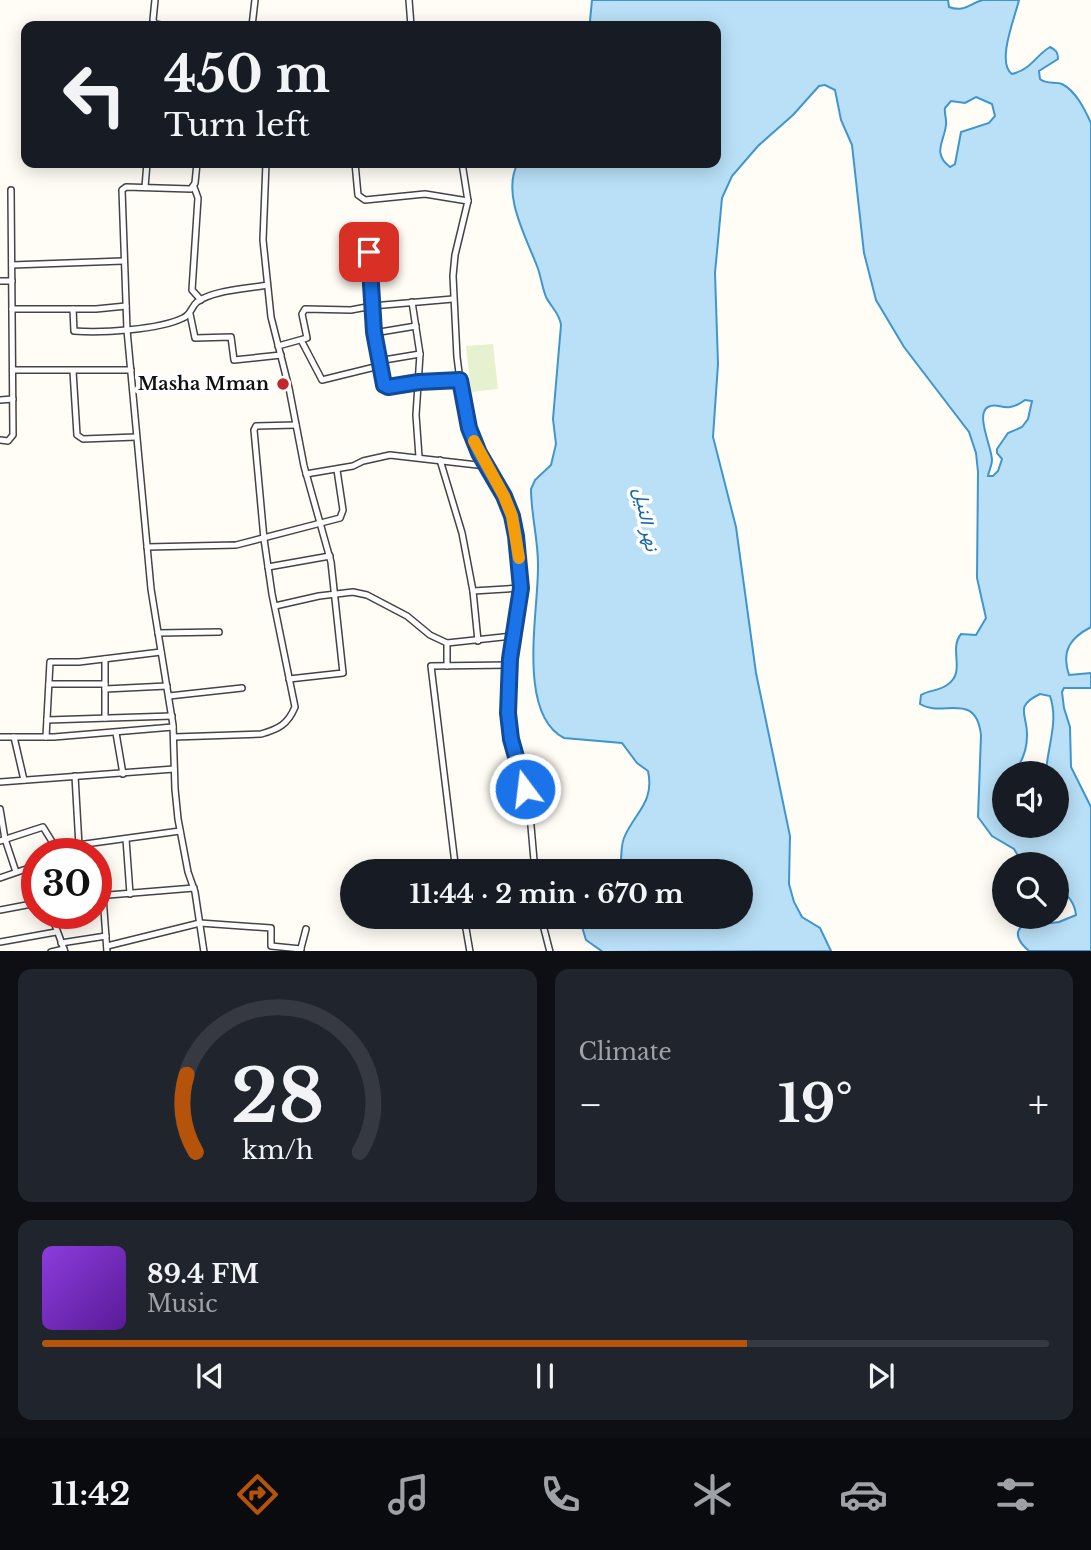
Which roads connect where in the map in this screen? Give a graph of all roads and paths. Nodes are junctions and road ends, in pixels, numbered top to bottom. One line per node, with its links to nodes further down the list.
1 (155, 0): 4 (street)
2 (255, 0): 5 (street)
3 (409, 0): 6 (street)
4 (154, 21)
5 (253, 21)
6 (411, 21)
7 (147, 168): 12 (street)
8 (196, 168): 13 (street)
9 (266, 168): 21 (street)
10 (355, 168): 15 (street)
11 (463, 168): 15 (street)
12 (145, 187): 13 (street); 17 (street)
13 (194, 187): 23 (street)
14 (11, 190): 18 (street)
15 (468, 201): 22 (street)
16 (369, 252): 26 (street)
17 (123, 261): 18 (street); 25 (street)
18 (12, 265): 20 (street)
19 (0, 281): 20 (street)
20 (12, 281): 27 (street)
21 (267, 285): 23 (street); 34 (street)
22 (453, 299): 24 (street); 41 (street)
23 (201, 300): 29 (street)
24 (412, 302): 26 (street); 30 (street)
25 (126, 306): 28 (street); 31 (street)
26 (372, 306): 32 (street); 33 (street)
27 (12, 309): 28 (street); 38 (street)
28 (74, 309): 31 (street)
29 (190, 314): 31 (street); 35 (street)
30 (416, 326): 32 (street); 36 (street)
31 (127, 330): 39 (street)
32 (374, 332): 37 (street)
33 (301, 340): 34 (street); 37 (street)
34 (278, 346): 35 (street)
35 (281, 355): 45 (street)
36 (419, 355): 37 (street); 42 (street)
37 (378, 364): 42 (street)
38 (13, 370): 40 (street); 43 (street)
39 (131, 370): 40 (street); 46 (street)
40 (74, 371): 46 (street)
41 (460, 380): 42 (street); 50 (street)
42 (419, 382): 48 (street)
43 (13, 399): 44 (street); 47 (street)
44 (0, 400)
45 (296, 425): 52 (street); 54 (street)
46 (136, 437): 55 (street)
47 (0, 440)
48 (419, 457): 49 (street); 51 (street)
49 (440, 460): 50 (street); 59 (street)
50 (486, 466): 58 (street)
51 (337, 470): 52 (street); 53 (street)
52 (306, 474): 53 (street)
53 (320, 523): 54 (street); 56 (street)
54 (264, 538): 55 (street); 57 (street)
55 (147, 547): 63 (street)
56 (330, 556): 57 (street); 60 (street)
57 (268, 567): 61 (street)
58 (521, 588): 59 (street); 64 (street)
59 (473, 591): 65 (street)
60 (334, 593): 61 (street); 66 (street); 71 (street)
61 (275, 606): 71 (street)
62 (219, 632): 63 (street)
63 (158, 634): 67 (street)
64 (513, 636): 65 (street); 69 (street)
65 (478, 641): 66 (street)
66 (447, 643): 70 (street)
67 (161, 652): 68 (street); 73 (street)
68 (105, 659): 72 (street); 74 (street)
69 (510, 665): 70 (street); 99 (street)
70 (447, 666): 98 (street)
71 (289, 679): 85 (street)
72 (49, 684): 74 (street); 79 (street)
73 (167, 686): 74 (street); 76 (street)
74 (105, 687): 78 (street)
75 (242, 688): 76 (street)
76 (169, 695): 77 (street)
77 (172, 716): 78 (street); 80 (street)
78 (105, 718): 79 (street)
79 (47, 720): 84 (street)
80 (173, 727): 81 (street); 85 (street)
81 (116, 733): 84 (street); 87 (street)
82 (0, 737): 83 (street)
83 (14, 737): 84 (street); 89 (street)
84 (46, 737)
85 (174, 737): 86 (street)
86 (174, 769): 87 (street); 92 (street)
87 (123, 774): 88 (street)
88 (75, 776): 89 (street); 94 (street)
89 (24, 780): 90 (street)
90 (0, 782)
91 (0, 809): 96 (street)
92 (180, 831): 95 (street); 103 (street)
93 (49, 838): 96 (street)
94 (79, 838)
95 (126, 839): 97 (street); 104 (street)
96 (3, 840): 101 (street)
97 (112, 841)
98 (454, 859)
99 (534, 859)
100 (21, 870): 101 (street)
101 (16, 872): 102 (street)
102 (0, 878)
103 (194, 888): 104 (street); 108 (street)
104 (130, 894): 105 (street)
105 (112, 895)
106 (21, 906): 107 (street)
107 (0, 910)
108 (200, 923): 118 (street); 119 (street); 121 (street)
109 (55, 929): 114 (street)
110 (105, 929): 115 (street)
111 (306, 929): 119 (street)
112 (466, 929): 122 (street)
113 (544, 929): 123 (street)
114 (56, 932): 116 (street); 117 (street)
115 (106, 936): 117 (street); 118 (street)
116 (0, 942)
117 (63, 948): 120 (street)
118 (107, 949)
119 (301, 950)
120 (51, 951)
121 (204, 951)
122 (470, 951)
123 (550, 951)

